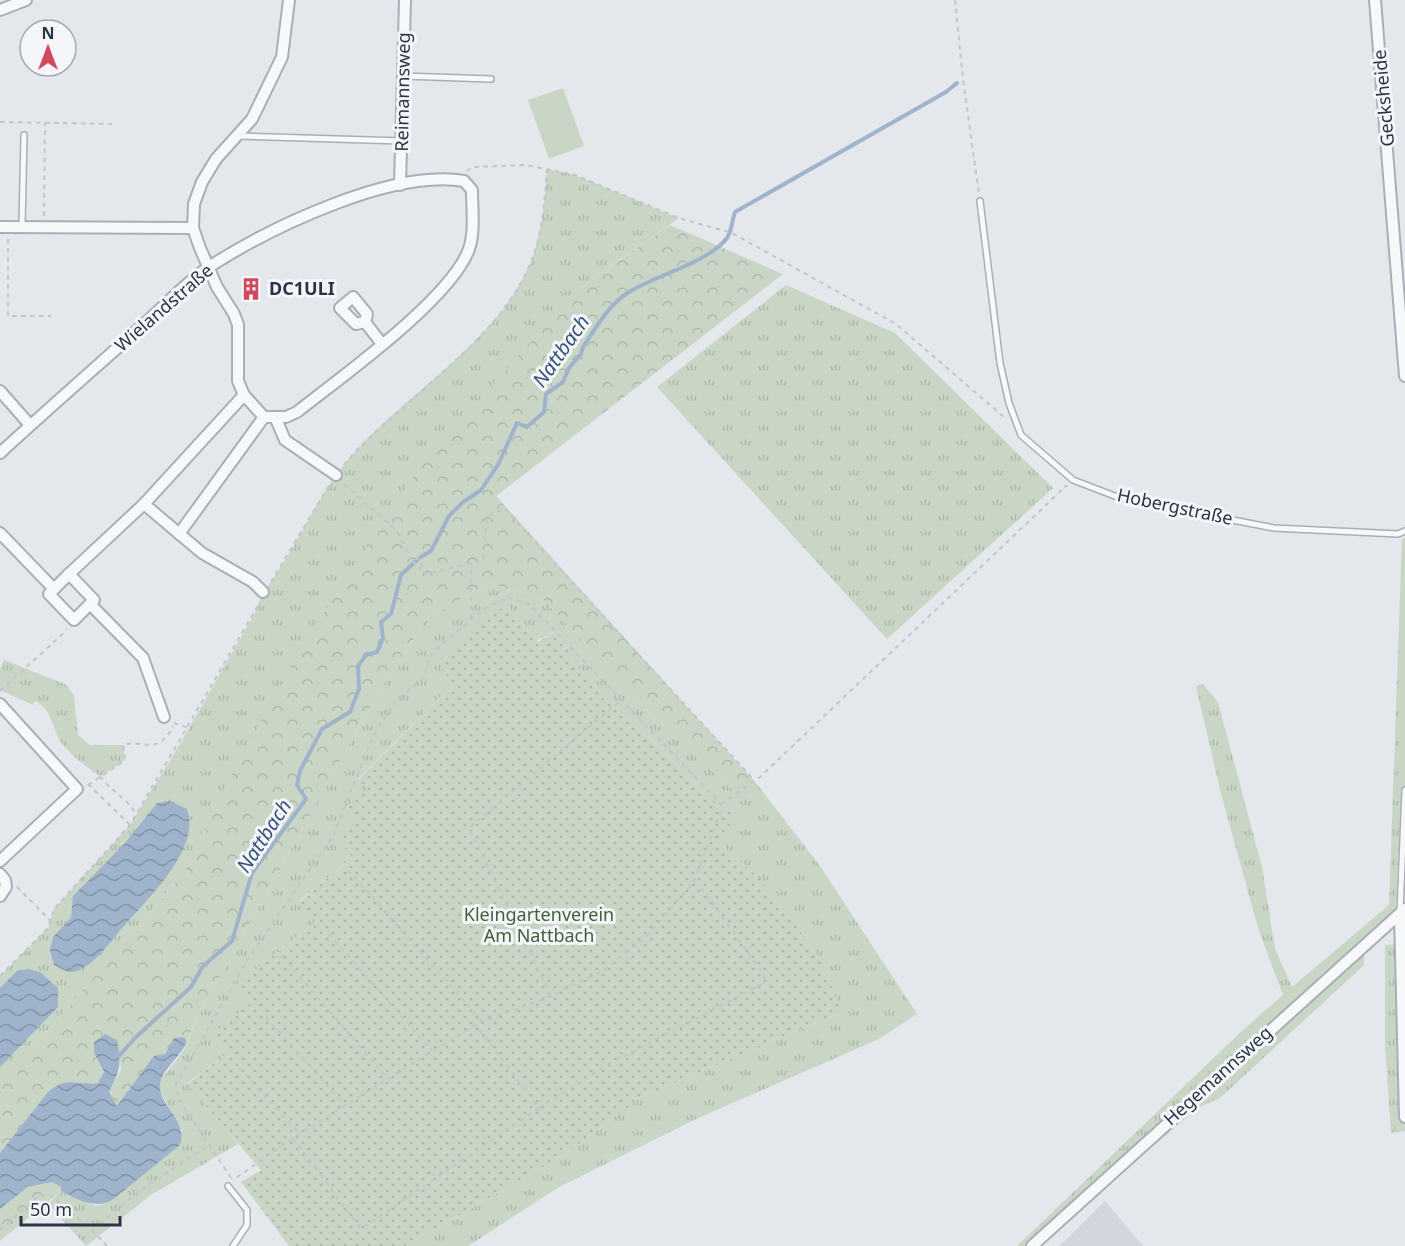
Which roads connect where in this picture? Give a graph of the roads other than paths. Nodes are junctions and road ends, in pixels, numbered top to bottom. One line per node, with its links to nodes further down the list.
1 (26, 0): 5 (street)
2 (289, 0): 9 (street)
3 (405, 0): 6 (street, Reimannsweg)
4 (1375, 0): 19 (street, Gecksheide)
5 (0, 10)
6 (403, 76): 7 (lane); 10 (street, Reimannsweg)
7 (491, 79)
8 (24, 135): 14 (lane)
9 (236, 136): 10 (lane); 15 (street)
10 (402, 141): 11 (street, Reimannsweg)
11 (400, 184): 16 (street, Wielandstraße); 18 (street, Wielandstraße)
12 (980, 201): 28 (lane, Hobergstraße)
13 (4, 226): 14 (street)
14 (22, 226): 15 (street)
15 (194, 228): 16 (street)
16 (210, 266): 21 (street); 24 (street, Wielandstraße)
17 (365, 322): 18 (street)
18 (382, 344): 23 (street)
19 (1405, 376)
20 (0, 391): 24 (street)
21 (243, 395): 22 (street); 27 (street)
22 (264, 417): 23 (street); 30 (street)
23 (276, 419): 26 (street)
24 (30, 425): 25 (street, Wielandstraße)
25 (0, 453)
26 (336, 475)
27 (144, 504): 30 (street); 31 (street)
28 (1405, 531)
29 (0, 533): 32 (street)
30 (179, 534): 33 (street)
31 (69, 574): 32 (street); 34 (street)
32 (54, 589): 34 (street)
33 (263, 592)
34 (90, 604): 36 (street)
35 (0, 704): 38 (street)
36 (169, 720)
37 (1405, 790): 41 (lane)
38 (0, 861)
39 (2, 877): 40 (street)
40 (0, 896)
41 (1402, 912): 42 (street); 45 (street, Hegemannsweg)
42 (1405, 1117)
43 (228, 1186): 44 (lane)
44 (232, 1246)
45 (1032, 1246)

